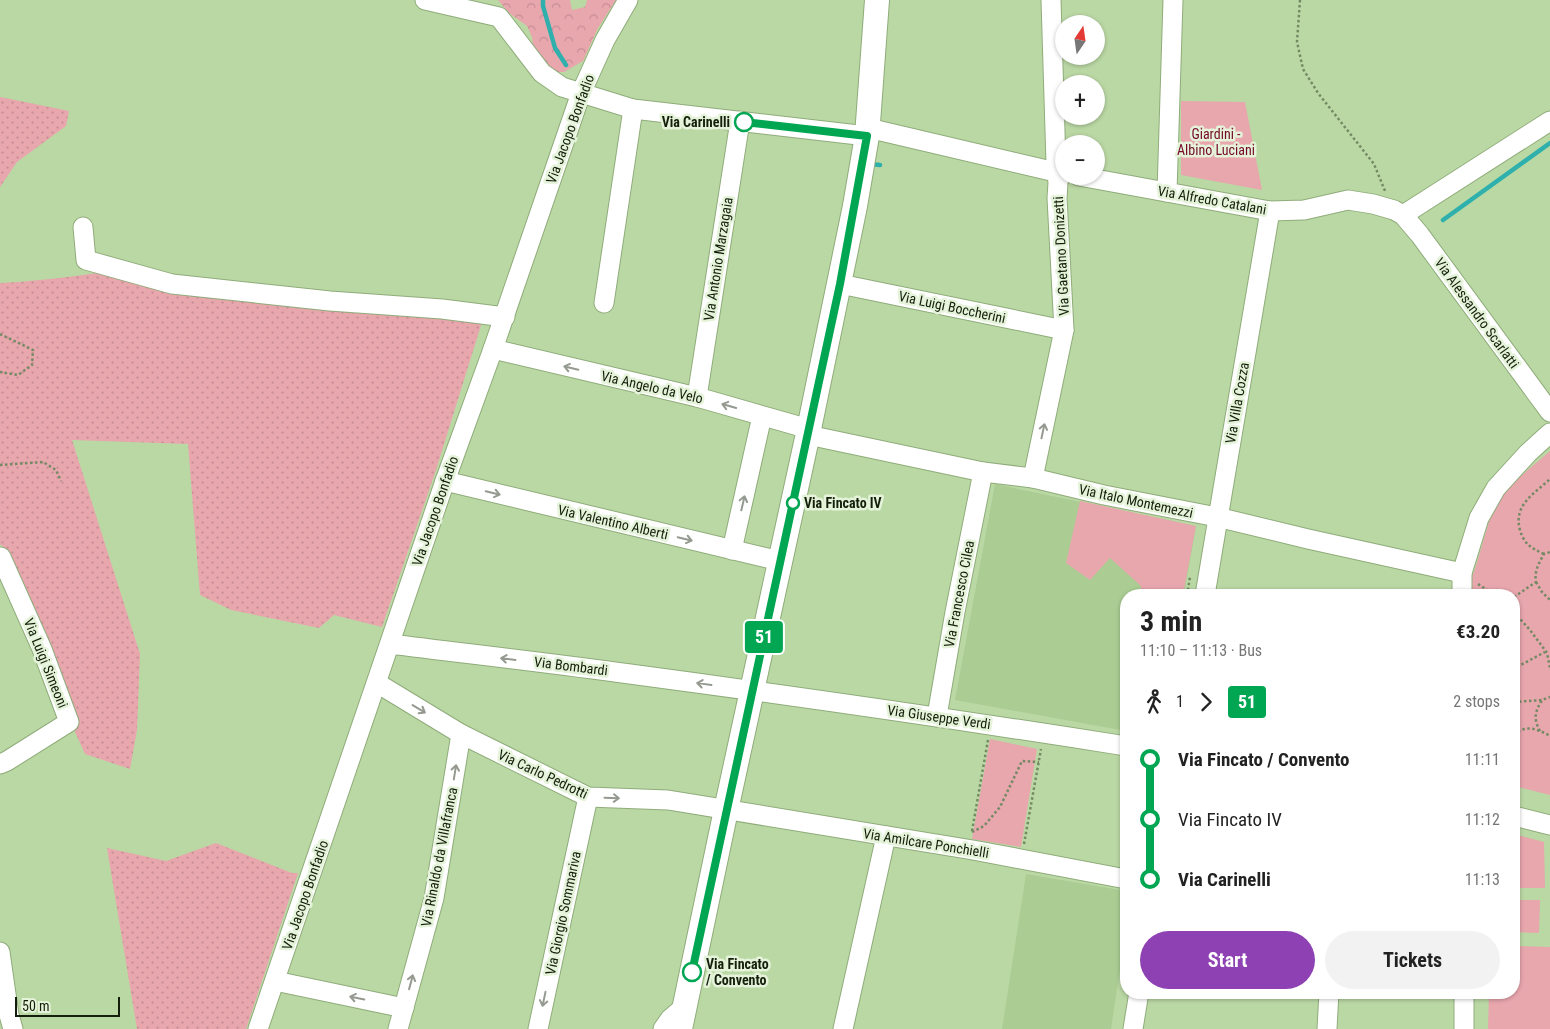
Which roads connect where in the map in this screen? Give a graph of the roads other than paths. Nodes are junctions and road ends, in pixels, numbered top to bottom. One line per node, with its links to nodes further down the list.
1 (425, 0): 6 (street)
2 (628, 0): 6 (street, Via Jacopo Bonfadio)
3 (877, 0): 10 (main road)
4 (1051, 0): 11 (street, Via Gaetano Donizetti)
5 (1173, 0): 15 (street)
6 (581, 93): 7 (street); 21 (street, Via Jacopo Bonfadio)
7 (633, 109): 8 (street); 20 (street)
8 (740, 121): 10 (street); 24 (street, Via Antonio Marzagaia)
9 (1547, 126): 17 (street)
10 (868, 132): 12 (street); 19 (main road)
11 (1058, 135)
12 (1055, 172)
13 (1105, 181): 15 (street, Via Alfredo Catalani)
14 (1060, 185): 22 (street, Via Gaetano Donizetti)
15 (1167, 192): 16 (street, Via Alfredo Catalani)
16 (1270, 211): 17 (street, Via Alfredo Catalani); 32 (street, Via Villa Cozza)
17 (1398, 213): 25 (street, Via Alessandro Scarlatti)
18 (84, 227): 21 (street)
19 (840, 284): 22 (street, Via Luigi Boccherini); 27 (main road)
20 (604, 303)
21 (504, 317): 23 (street, Via Jacopo Bonfadio)
22 (1064, 330): 30 (street, Via Gaetano Donizetti, one-way to 22)
23 (493, 350): 24 (street, Via Angelo da Velo, one-way to 23); 31 (street, Via Jacopo Bonfadio)
24 (697, 397): 26 (street, Via Angelo da Velo, one-way to 24)
25 (1550, 412)
26 (762, 416): 27 (street, Via Angelo da Velo); 33 (street, one-way to 26)
27 (808, 432): 29 (street, Via Italo Montemezzi); 35 (main road)
28 (1550, 433): 36 (street)
29 (983, 472): 30 (street, Via Italo Montemezzi); 42 (street, Via Francesco Cilea)
30 (1033, 478): 32 (street, Via Italo Montemezzi)
31 (445, 482): 33 (street, Via Valentino Alberti, one-way to 33); 39 (street, Via Jacopo Bonfadio)
32 (1217, 517): 36 (street, Via Italo Montemezzi); 37 (street, Via Villa Cozza)
33 (732, 550): 35 (street, Via Valentino Alberti)
34 (1, 557): 45 (street, Via Luigi Simeoni)
35 (780, 561): 41 (main road)
36 (1462, 573): 38 (street)
37 (1206, 589)
38 (1462, 589)
39 (390, 644): 40 (street, Via Jacopo Bonfadio); 41 (street, Via Bombardi, one-way to 39)
40 (377, 683): 43 (street, Via Carlo Pedrotti, one-way to 43); 53 (street, Via Jacopo Bonfadio)
41 (752, 690): 42 (street, Via Giuseppe Verdi); 47 (main road)
42 (938, 716): 44 (street, Via Giuseppe Verdi)
43 (461, 734): 46 (street, Via Carlo Pedrotti); 57 (street, Via Rinaldo da Villafranca, one-way to 43)
44 (1120, 745)
45 (0, 764)
46 (588, 797): 47 (street, Via Carlo Pedrotti, one-way to 47); 62 (street, Via Giorgio Sommariva, one-way to 62)
47 (726, 810): 50 (street, Via Amilcare Ponchielli); 58 (main road)
48 (1520, 818): 49 (street)
49 (1550, 825)
50 (886, 836): 51 (street, Via Amilcare Ponchielli); 64 (street)
51 (1120, 878)
52 (0, 952): 59 (street)
53 (276, 981): 57 (street, one-way to 53); 60 (street, Via Jacopo Bonfadio)
54 (1138, 999): 65 (street)
55 (1328, 999): 66 (street)
56 (1464, 999): 67 (street)
57 (404, 1008): 61 (street, Via Rinaldo da Villafranca)
58 (682, 1018): 63 (street)
59 (13, 1029)
60 (258, 1029)
61 (398, 1029)
62 (538, 1029)
63 (663, 1029)
64 (843, 1029)
65 (1133, 1029)
66 (1326, 1029)
67 (1464, 1029)

